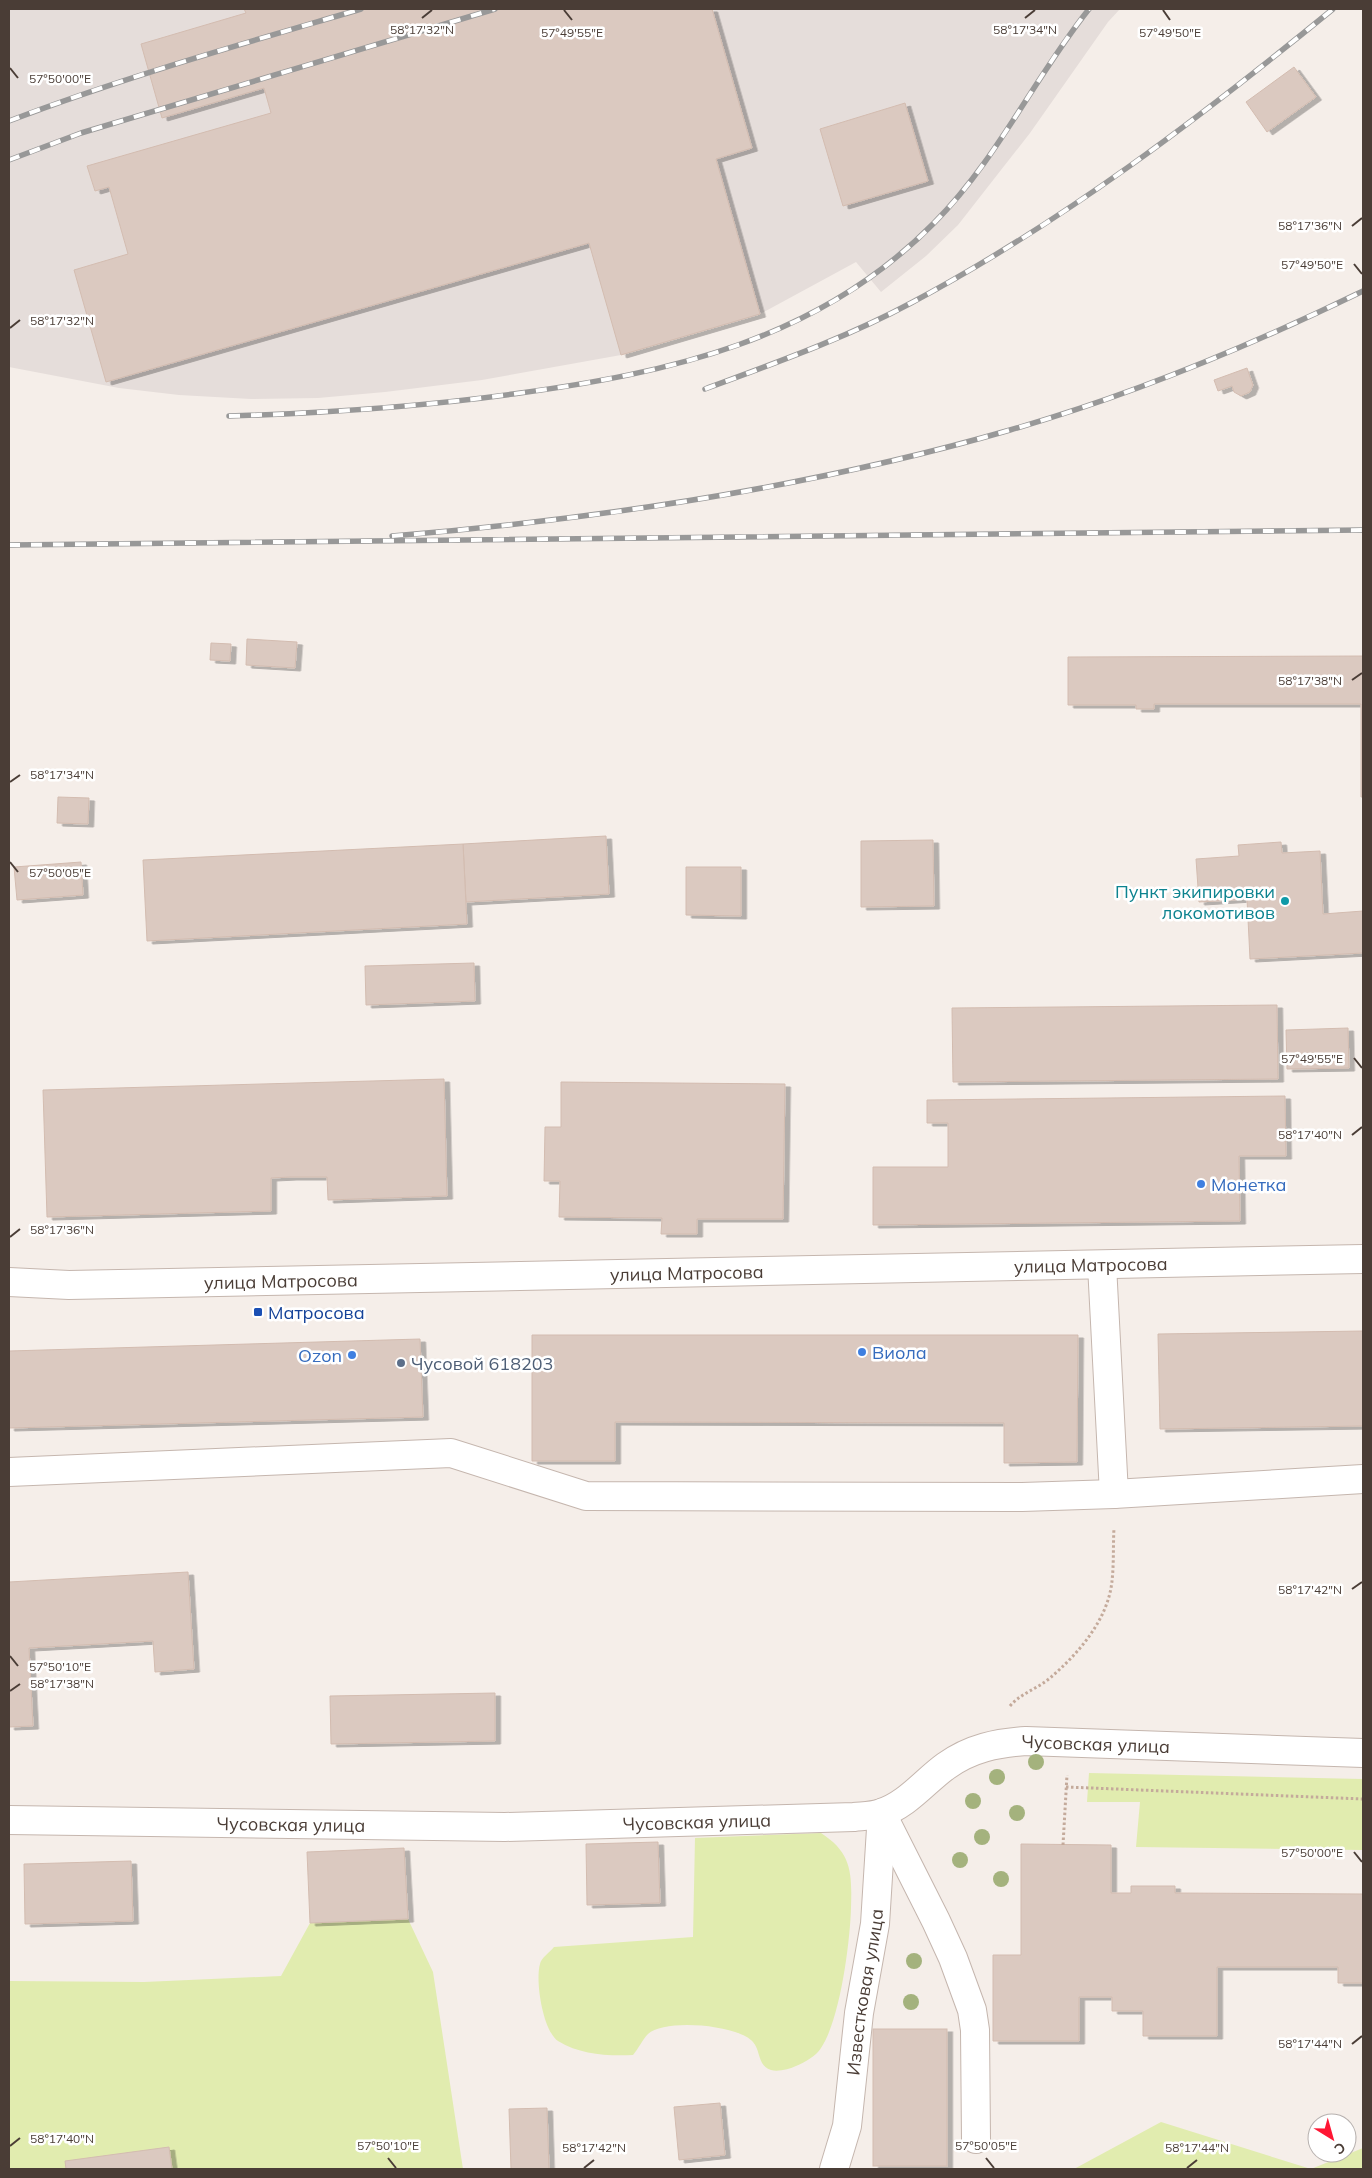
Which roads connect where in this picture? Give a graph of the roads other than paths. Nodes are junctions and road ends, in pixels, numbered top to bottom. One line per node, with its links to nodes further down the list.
1 (1363, 1259): 2 (street, улица Матросова)
2 (1102, 1265): 3 (street, улица Матросова); 6 (street)
3 (9, 1282)
4 (9, 1472): 6 (street)
5 (1363, 1479): 6 (street)
6 (1114, 1494)
7 (1363, 1753): 8 (street, Чусовская улица)
8 (882, 1813): 9 (street, Чусовская улица); 10 (street); 11 (street, Известковая улица)
9 (9, 1820)
10 (976, 2139)
11 (834, 2169)

